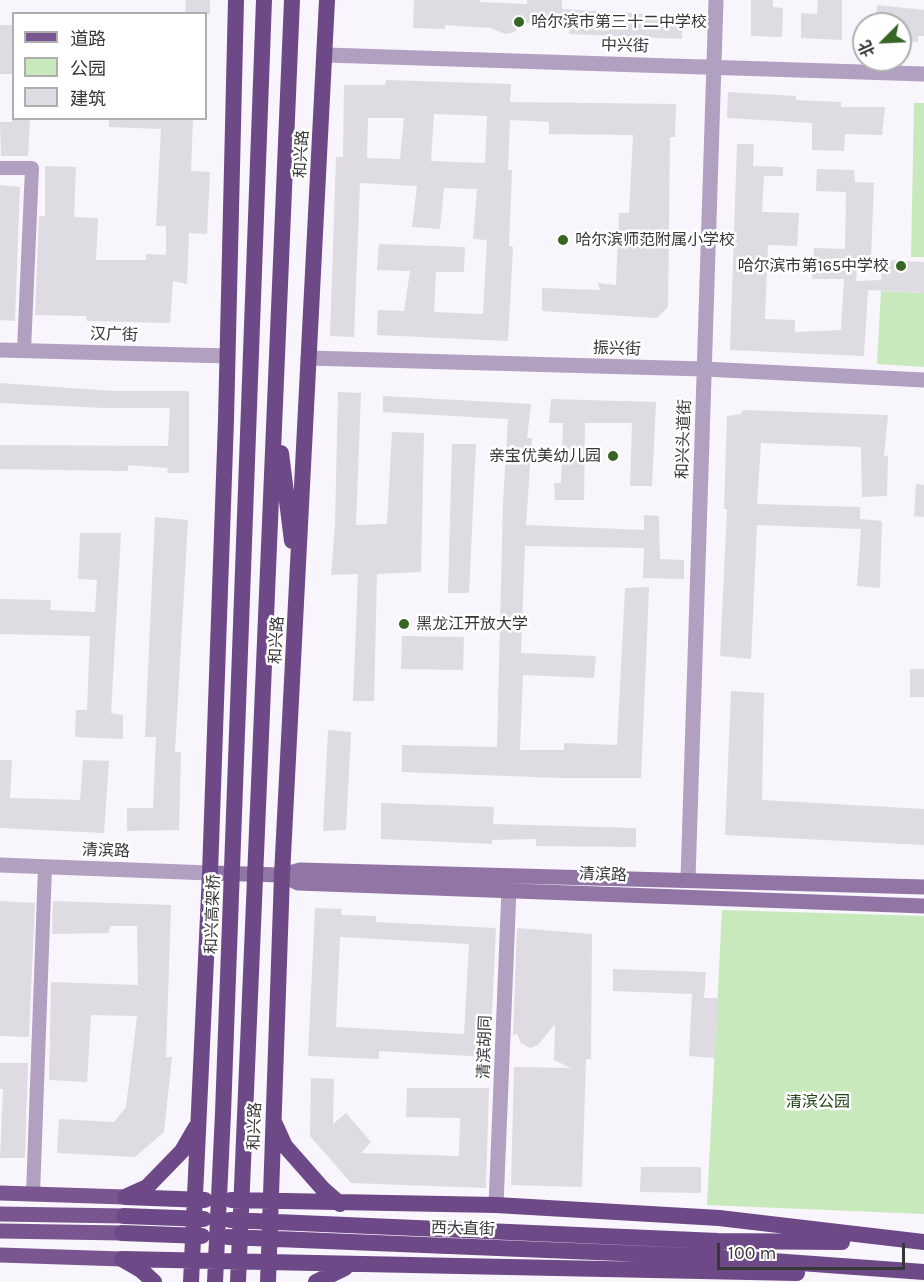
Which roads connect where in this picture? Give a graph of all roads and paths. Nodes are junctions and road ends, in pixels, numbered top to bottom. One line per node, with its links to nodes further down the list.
1 (236, 0): 12 (highway)
2 (264, 0): 18 (highway)
3 (292, 0): 16 (highway, 和兴路)
4 (327, 0): 6 (highway, 和兴路)
5 (716, 0): 7 (street, 和兴头道街)
6 (326, 55): 7 (street, 中兴街); 13 (highway, 和兴路)
7 (714, 67): 8 (street, 中兴街); 14 (street, 和兴头道街)
8 (924, 74)
9 (0, 168): 11 (street)
10 (0, 350): 11 (street, 汉广街)
11 (24, 350): 12 (street, 汉广街)
12 (228, 356): 17 (highway)
13 (308, 358): 14 (street, 振兴街); 19 (highway, 和兴路)
14 (704, 369): 15 (street, 振兴街); 24 (street, 和兴头道街)
15 (924, 380)
16 (275, 412): 19 (highway); 52 (highway, 和兴路)
17 (226, 420): 18 (highway); 22 (highway)
18 (244, 546): 51 (highway, 和兴高架桥)
19 (298, 583): 23 (highway, 和兴路)
20 (0, 865): 21 (street, 清滨路)
21 (45, 867): 22 (street, 清滨路); 31 (street)
22 (210, 873): 23 (main road, 清滨路); 29 (highway)
23 (282, 875): 24 (main road, 清滨路); 26 (main road, 清滨路); 28 (highway, 和兴路)
24 (688, 879): 25 (main road, 清滨路)
25 (924, 887)
26 (509, 890): 27 (main road, 清滨路); 36 (street, 清滨胡同)
27 (924, 906)
28 (274, 1121): 34 (highway, 和兴路); 35 (highway)
29 (198, 1124): 32 (highway); 33 (highway)
30 (0, 1193): 31 (main road)
31 (33, 1194): 32 (main road)
32 (125, 1197): 33 (highway)
33 (195, 1200): 34 (highway); 45 (highway)
34 (270, 1203): 35 (highway); 46 (highway, 和兴路)
35 (340, 1204): 36 (highway)
36 (496, 1205): 41 (highway)
37 (0, 1214): 38 (main road, 西大直街)
38 (124, 1216): 42 (highway, 西大直街)
39 (0, 1231): 40 (main road, 西大直街)
40 (122, 1233): 42 (highway, 西大直街)
41 (924, 1243): 42 (highway, 西大直街)
42 (718, 1249): 48 (highway, 西大直街)
43 (0, 1255): 44 (main road)
44 (122, 1259): 45 (highway); 49 (highway)
45 (192, 1259): 46 (highway); 50 (highway)
46 (268, 1263): 47 (highway); 53 (highway, 和兴路)
47 (351, 1265): 48 (highway); 54 (highway)
48 (924, 1272)
49 (154, 1282)
50 (191, 1282)
51 (215, 1282)
52 (238, 1282)
53 (268, 1282)
54 (316, 1282)

